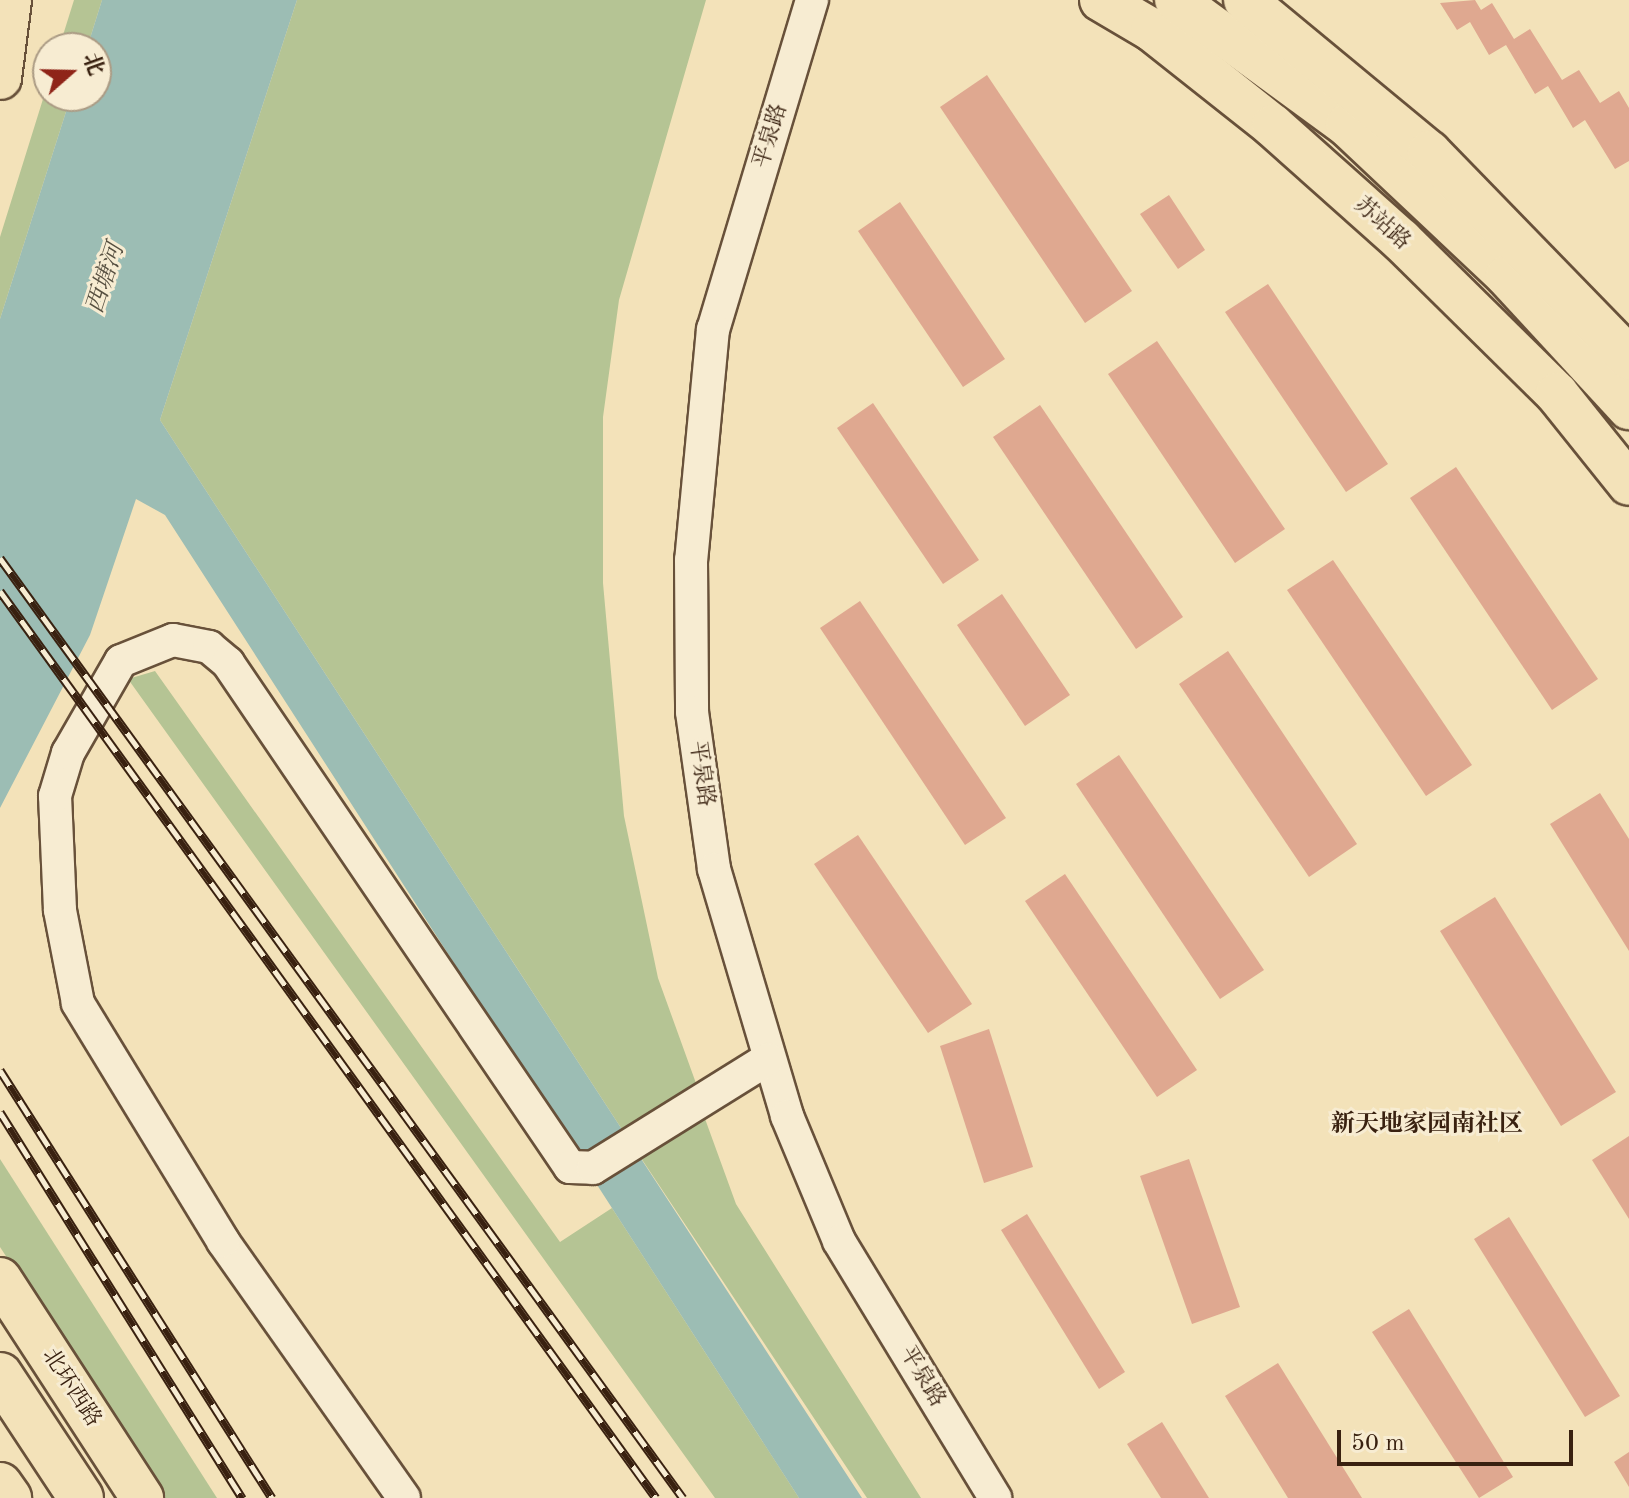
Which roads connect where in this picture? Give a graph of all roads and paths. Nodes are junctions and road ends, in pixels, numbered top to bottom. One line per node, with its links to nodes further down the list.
1 (10, 0): 6 (main road)
2 (812, 0): 9 (street, 平泉路)
3 (1101, 0): 8 (main road, 苏站路)
4 (1176, 0): 7 (main road)
5 (1245, 0): 7 (main road)
6 (0, 78)
7 (1626, 388)
8 (1629, 484)
9 (768, 1059): 16 (street); 17 (street, 平泉路)
10 (0, 1279): 15 (main road, 北环西路)
11 (0, 1375): 14 (highway)
12 (0, 1485): 13 (highway)
13 (9, 1498)
14 (81, 1498)
15 (142, 1498)
16 (404, 1498)
17 (995, 1498)

